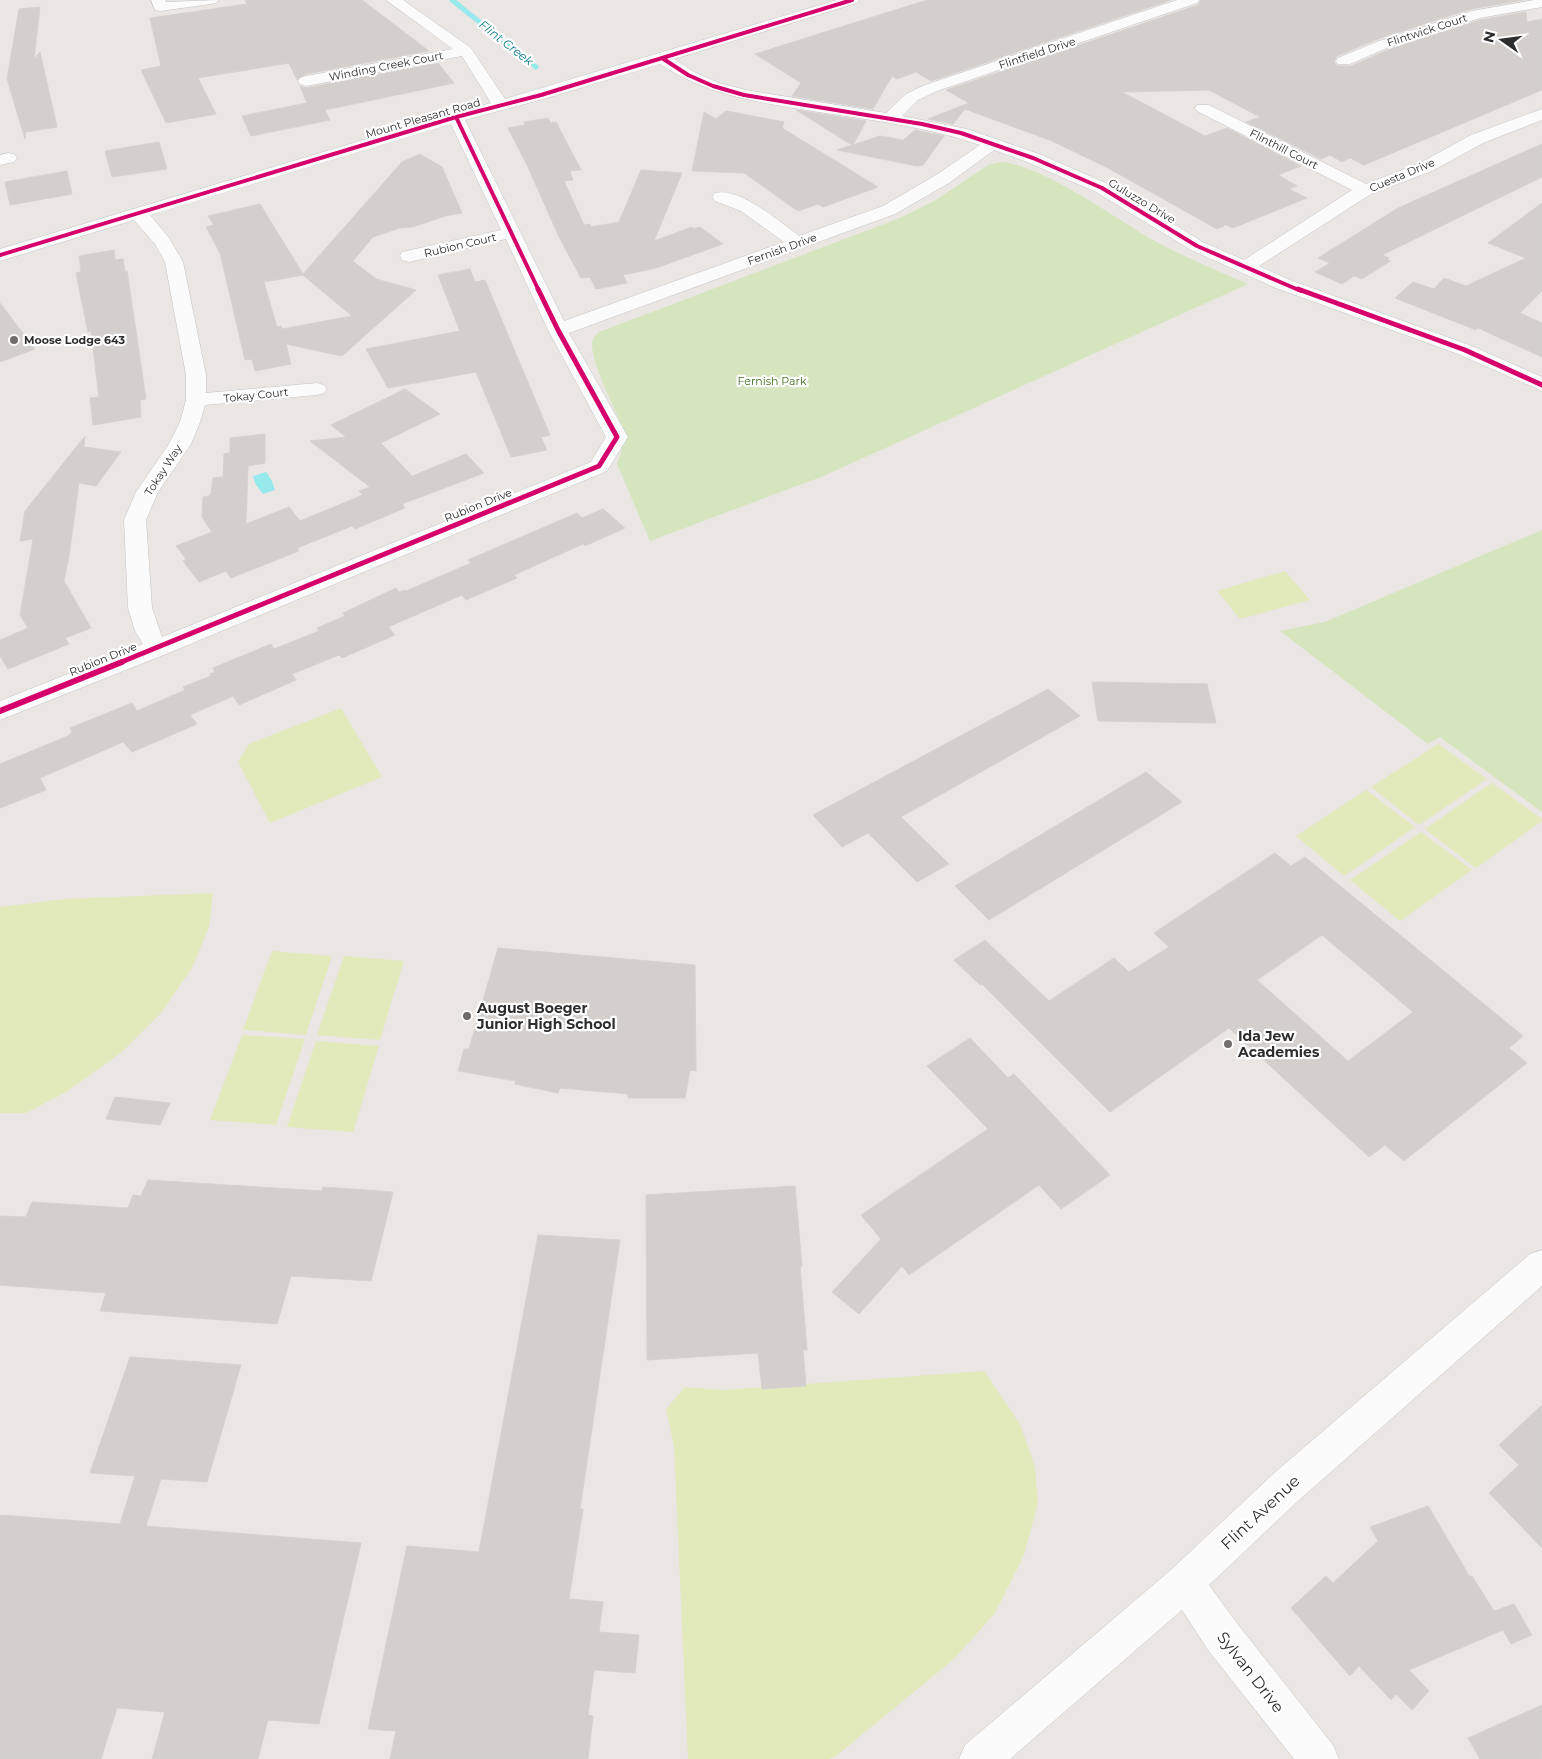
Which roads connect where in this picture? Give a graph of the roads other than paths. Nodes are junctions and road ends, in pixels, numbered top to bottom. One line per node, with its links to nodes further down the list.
1 (158, 0): 2 (street)
2 (211, 0)
3 (393, 0): 7 (street)
4 (1192, 0): 15 (street, Flintfield Drive)
5 (842, 1): 8 (street, Mount Pleasant Road)
6 (1542, 3): 9 (street, Flintwick Court)
7 (466, 51): 10 (street, Winding Creek Court); 11 (street)
8 (662, 58): 11 (street, Mount Pleasant Road); 15 (street, Guluzzo Drive)
9 (1344, 61)
10 (306, 81)
11 (501, 106): 14 (street, Mount Pleasant Road)
12 (1203, 108): 17 (street, Flinthill Court)
13 (1542, 114): 17 (street, Cuesta Drive)
14 (456, 118): 19 (street, Mount Pleasant Road); 20 (street, Rubion Drive)
15 (891, 118): 16 (street, Guluzzo Drive)
16 (993, 143): 21 (street, Fernish Drive); 24 (street, Guluzzo Drive)
17 (1366, 190): 24 (street, Cuesta Drive)
18 (721, 197): 21 (street)
19 (138, 213): 22 (street, Mount Pleasant Road); 28 (street, Tokay Way)
20 (510, 233): 23 (street, Rubion Court); 25 (street, Rubion Drive)
21 (798, 244): 25 (street, Fernish Drive)
22 (0, 255)
23 (409, 256)
24 (1245, 268): 26 (street, Guluzzo Drive)
25 (558, 330): 29 (street, Rubion Drive)
26 (1542, 385)
27 (316, 389): 28 (street, Tokay Court)
28 (196, 400): 29 (street, Tokay Way)
29 (158, 648): 30 (street, Rubion Drive)
30 (0, 711)
31 (1542, 1265): 32 (street, Flint Avenue)
32 (1185, 1582): 33 (street, Flint Avenue); 34 (street, Sylvan Drive)
33 (979, 1759)
34 (1319, 1759)

